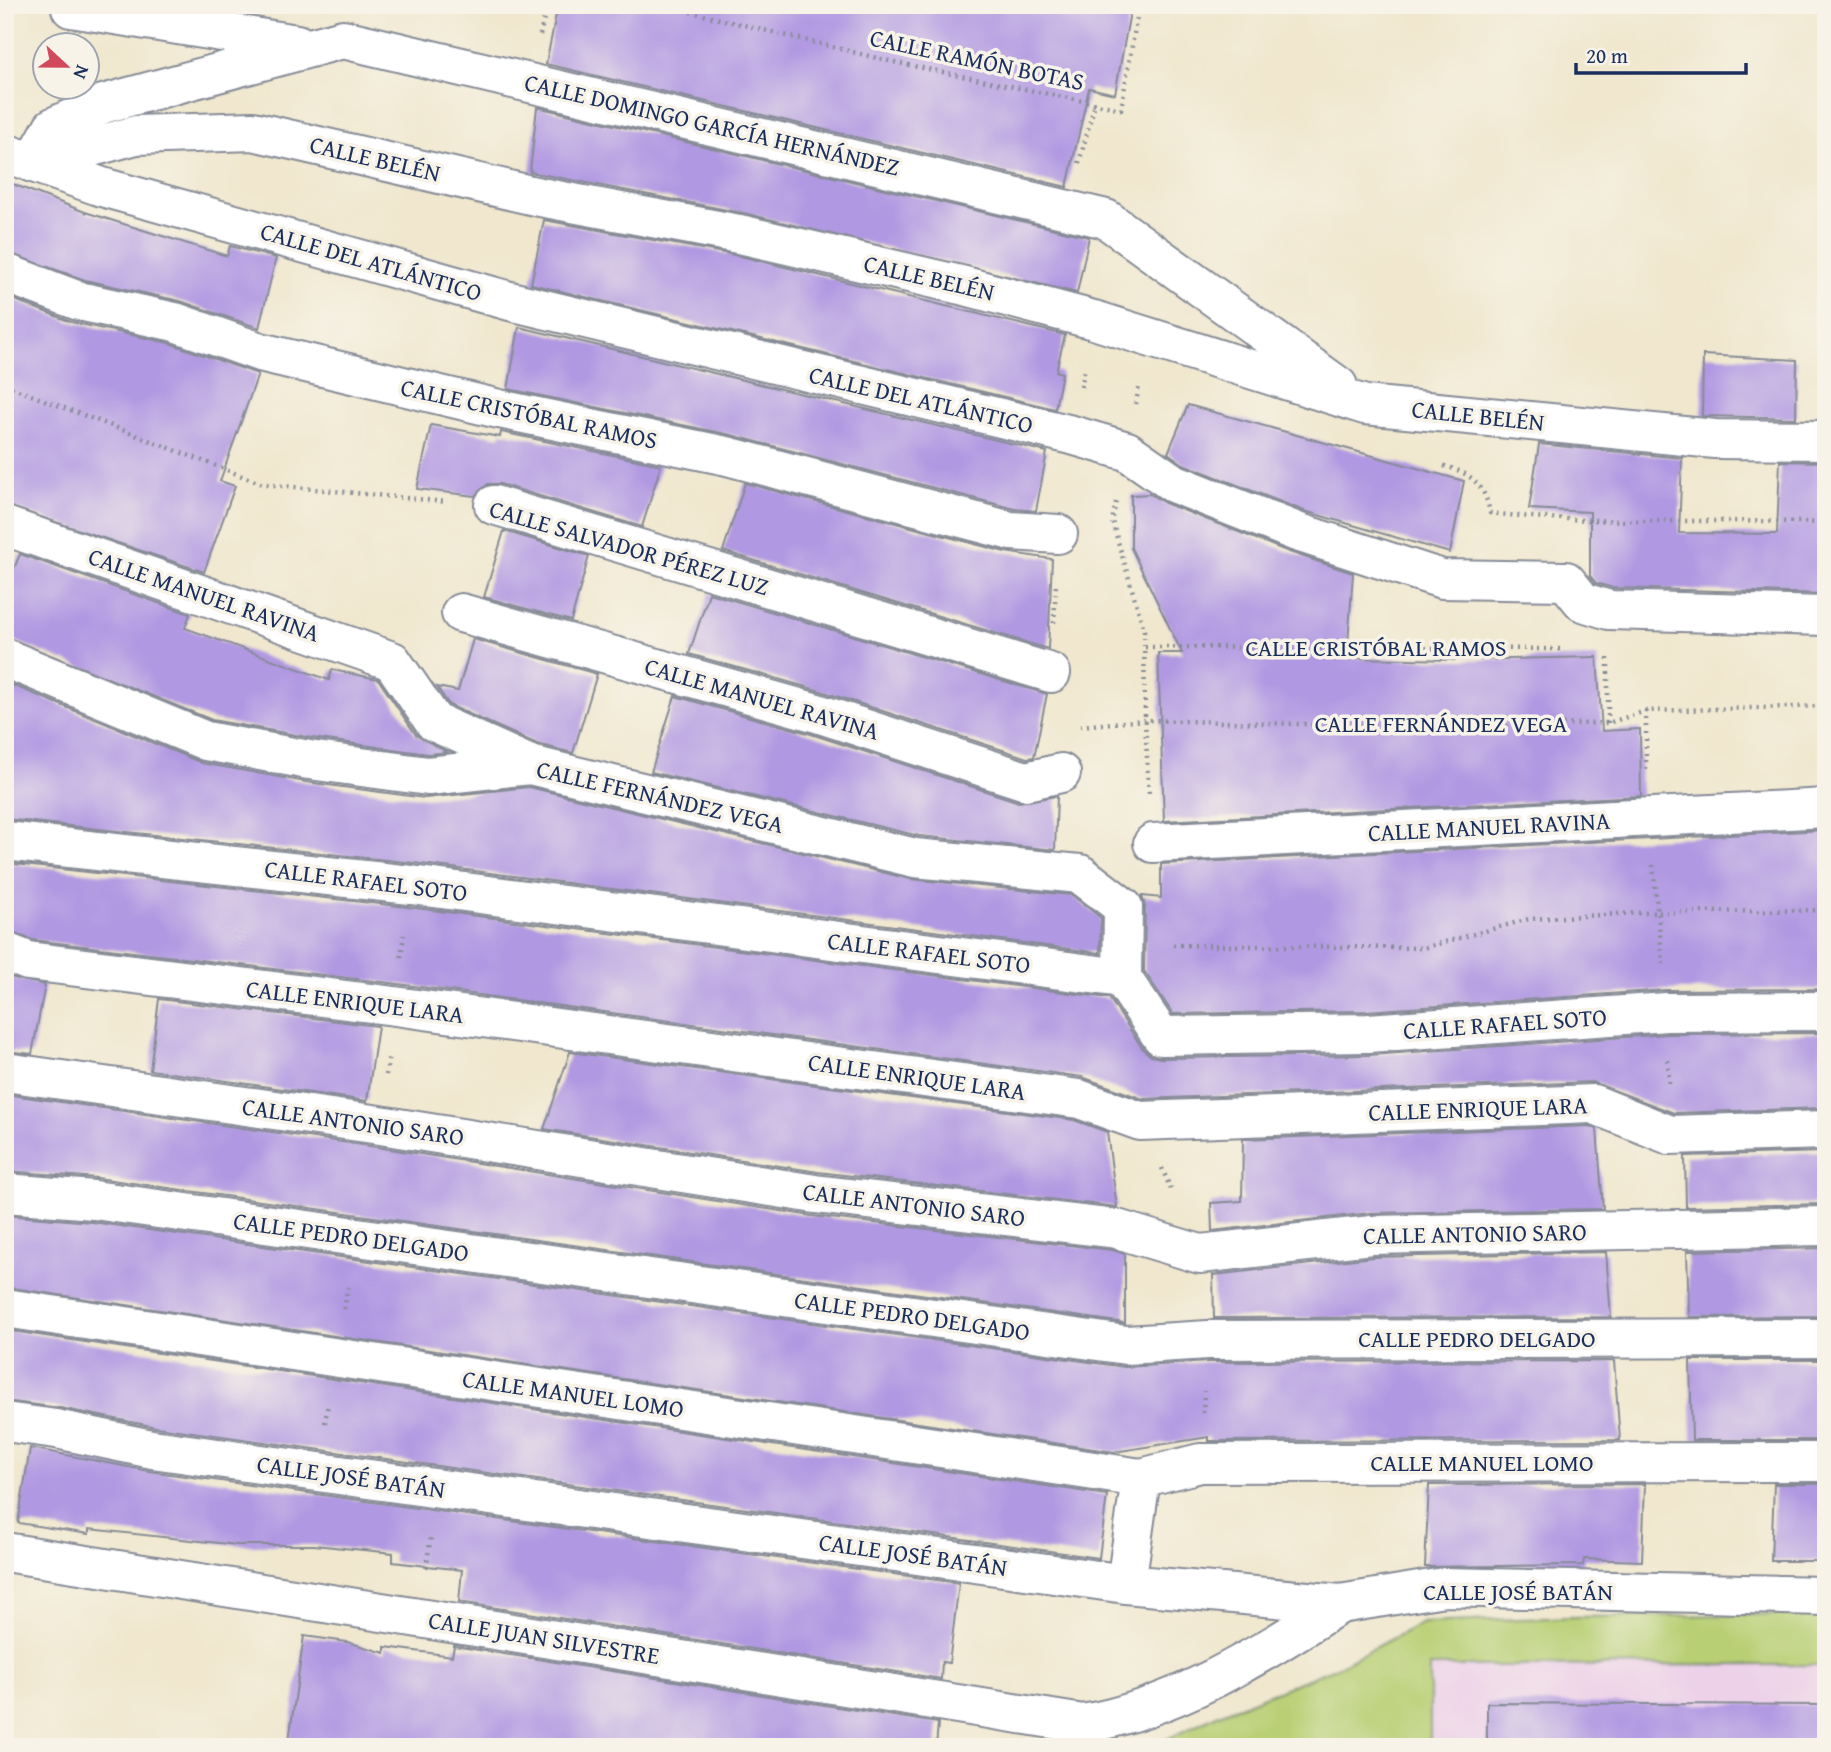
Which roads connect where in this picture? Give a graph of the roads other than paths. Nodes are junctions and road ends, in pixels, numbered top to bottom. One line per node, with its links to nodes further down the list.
1 (71, 8): 2 (street)
2 (319, 46): 3 (street, CALLE DOMINGO GARCÍA HERNÁNDEZ); 5 (street, CALLE DOMINGO GARCÍA HERNÁNDEZ)
3 (19, 158): 5 (street, CALLE BELÉN); 11 (street, CALLE DEL ATLÁNTICO)
4 (5, 273): 9 (street, CALLE CRISTÓBAL RAMOS)
5 (1365, 405): 6 (street, CALLE BELÉN)
6 (1826, 440)
7 (494, 505): 13 (street, CALLE SALVADOR PÉREZ LUZ)
8 (5, 526): 14 (street, CALLE MANUEL RAVINA)
9 (1058, 534)
10 (461, 613): 15 (street, CALLE MANUEL RAVINA)
11 (1826, 616)
12 (5, 658): 14 (street, CALLE FERNÁNDEZ VEGA)
13 (1051, 673)
14 (530, 765): 20 (street, CALLE FERNÁNDEZ VEGA)
15 (1061, 773)
16 (1826, 808): 18 (street, CALLE MANUEL RAVINA)
17 (5, 841): 20 (street, CALLE RAFAEL SOTO)
18 (1153, 843)
19 (5, 952): 23 (street, CALLE ENRIQUE LARA)
20 (1122, 978): 21 (street, CALLE RAFAEL SOTO)
21 (1826, 1011)
22 (5, 1072): 25 (street, CALLE ANTONIO SARO)
23 (1826, 1130)
24 (5, 1193): 27 (street, CALLE PEDRO DELGADO)
25 (1826, 1227)
26 (5, 1308): 30 (street, CALLE MANUEL LOMO)
27 (1826, 1338)
28 (5, 1422): 32 (street, CALLE JOSÉ BATÁN)
29 (1826, 1462): 30 (street, CALLE MANUEL LOMO)
30 (1141, 1478): 32 (street)
31 (8, 1553): 35 (street, CALLE JUAN SILVESTRE)
32 (1126, 1584): 34 (street, CALLE JOSÉ BATÁN)
33 (1826, 1596): 34 (street, CALLE JOSÉ BATÁN)
34 (1340, 1604): 35 (street, CALLE JUAN SILVESTRE)
35 (1081, 1735)

